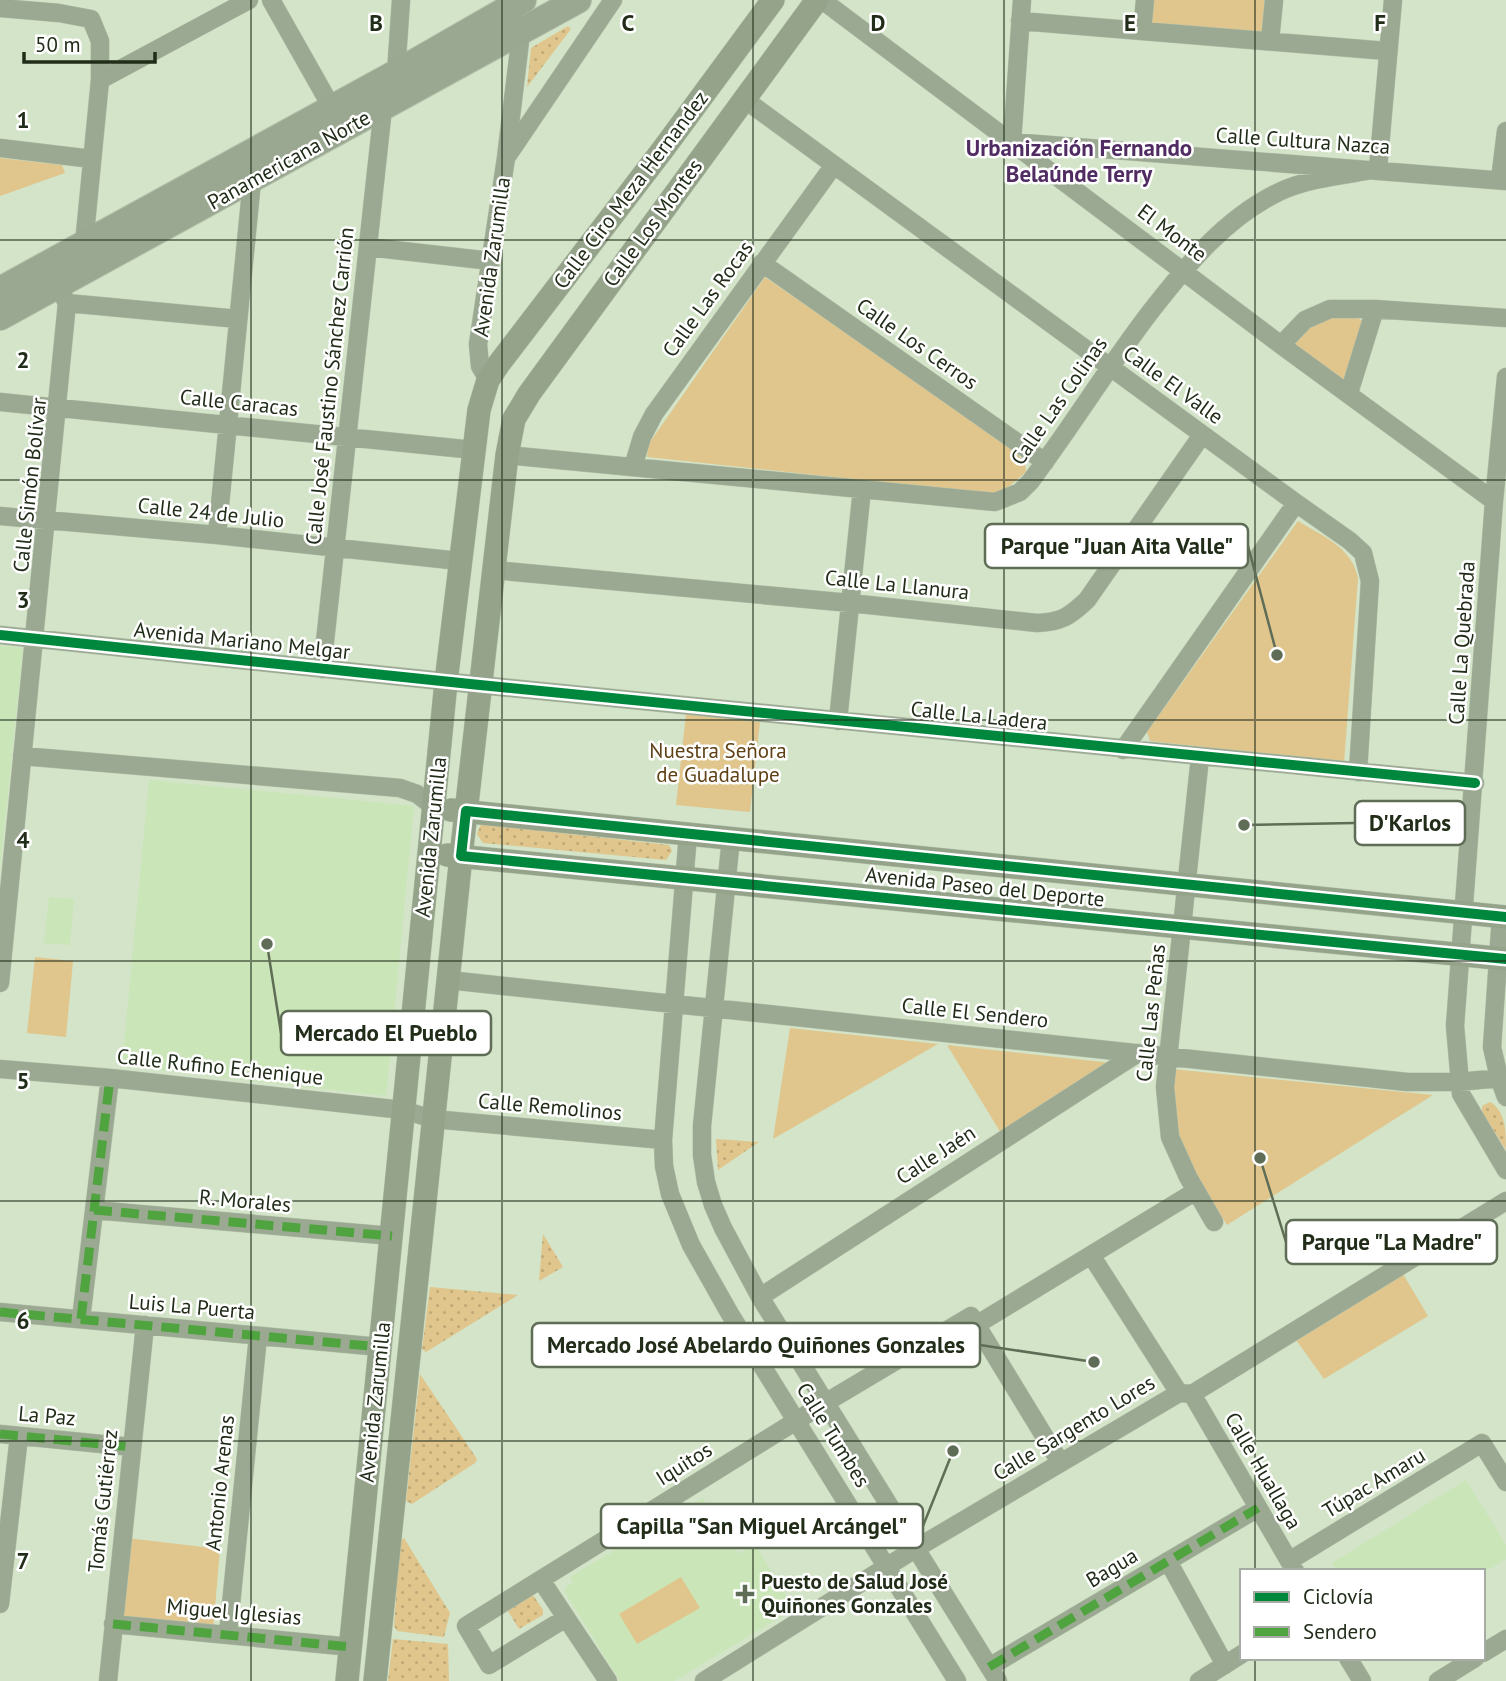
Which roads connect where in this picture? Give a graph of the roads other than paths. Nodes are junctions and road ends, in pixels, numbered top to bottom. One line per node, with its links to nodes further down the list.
1 (249, 0): 22 (street)
2 (271, 0): 24 (street)
3 (401, 0): 21 (street)
4 (523, 0): 21 (highway, Panamericana Norte)
5 (529, 0): 18 (street, Avenida Zarumilla)
6 (578, 0): 18 (highway, Panamericana Norte)
7 (613, 0): 29 (street)
8 (773, 0): 49 (main road, Calle Ciro Meza Hernandez)
9 (820, 0): 23 (main road, Calle Los Montes); 27 (street, El Monte)
10 (1022, 0): 16 (street)
11 (1145, 0): 17 (street)
12 (1274, 0): 19 (street)
13 (1393, 0): 20 (street)
14 (60, 6): 15 (street); 22 (street)
15 (0, 8)
16 (1020, 22): 17 (street); 27 (street)
17 (1142, 31): 19 (street)
18 (521, 32): 25 (highway, Panamericana Norte); 29 (street, Avenida Zarumilla)
19 (1269, 41): 20 (street)
20 (1387, 51): 32 (street)
21 (396, 74): 24 (highway, Panamericana Norte)
22 (100, 80): 30 (street)
23 (744, 99): 31 (street, Calle El Valle); 57 (main road, Calle Los Montes)
24 (332, 108): 35 (highway, Panamericana Norte)
25 (383, 108): 34 (highway, Panamericana Norte); 36 (street, Calle José Faustino Sánchez Carrión)
26 (1506, 131): 33 (street)
27 (1012, 142): 32 (street, Calle Cultura Nazca); 39 (street, El Monte)
28 (0, 148): 30 (street)
29 (506, 158): 37 (street, Avenida Zarumilla)
30 (92, 159): 35 (street)
31 (834, 165): 38 (street, Calle Las Rocas); 47 (street, Calle El Valle)
32 (1378, 169): 33 (street, Calle Cultura Nazca); 39 (street, Calle Las Colinas)
33 (1503, 180)
34 (252, 181): 41 (highway, Panamericana Norte); 45 (street)
35 (84, 244): 40 (highway, Panamericana Norte)
36 (368, 247): 37 (street); 55 (street, Calle José Faustino Sánchez Carrión)
37 (491, 261): 49 (street, Avenida Zarumilla)
38 (762, 264): 58 (street, Calle Los Cerros); 59 (street, Calle Las Rocas)
39 (1183, 269): 46 (street, El Monte); 47 (street, Calle Las Colinas)
40 (0, 290)
41 (62, 295): 43 (highway, Panamericana Norte); 45 (street); 52 (street, Calle Simón Bolívar)
42 (1375, 309): 44 (street); 46 (street); 50 (street)
43 (0, 317)
44 (1506, 318)
45 (238, 319): 53 (street)
46 (1280, 345): 50 (street, El Monte)
47 (1109, 366): 54 (street, Calle El Valle); 58 (street, Calle Las Colinas)
48 (1506, 377): 61 (street, Calle La Quebrada)
49 (488, 380): 56 (main road, Avenida Zarumilla)
50 (1349, 393): 61 (street, El Monte)
51 (0, 402): 52 (street, Calle Caracas)
52 (57, 408): 53 (street, Calle Caracas); 64 (street, Calle Simón Bolívar)
53 (227, 425): 55 (street, Calle Caracas); 65 (street)
54 (1202, 435): 62 (street, Calle El Valle); 69 (street, Calle La Llanura)
55 (347, 437): 56 (street, Calle Caracas); 66 (street, Calle José Faustino Sánchez Carrión)
56 (474, 450): 67 (main road, Avenida Zarumilla)
57 (506, 455): 59 (street, Calle Las Colinas); 68 (main road, Avenida Zarumilla)
58 (1045, 462): 60 (street, Calle Las Colinas)
59 (633, 467): 60 (street, Calle Las Colinas)
60 (862, 489): 69 (street)
61 (1494, 500): 80 (street, Calle La Quebrada)
62 (1296, 503): 76 (street); 79 (street, Calle El Valle)
63 (0, 516): 64 (street, Calle 24 de Julio)
64 (46, 520): 65 (street, Calle 24 de Julio); 71 (street, Calle Simón Bolívar)
65 (217, 535): 66 (street, Calle 24 de Julio)
66 (335, 549): 67 (street, Calle 24 de Julio); 72 (street, Calle José Faustino Sánchez Carrión)
67 (459, 561): 73 (main road, Avenida Zarumilla)
68 (494, 570): 69 (street, Calle La Llanura); 74 (main road, Avenida Zarumilla)
69 (850, 603): 75 (street)
70 (0, 635): 71 (street, Avenida Mariano Melgar)
71 (34, 639): 72 (street, Avenida Mariano Melgar); 77 (street, Calle Simón Bolívar)
72 (322, 669): 73 (street, Avenida Mariano Melgar)
73 (446, 682): 74 (street, Avenida Mariano Melgar); 81 (main road, Avenida Zarumilla)
74 (480, 685): 75 (street, Calle La Ladera); 82 (main road, Avenida Zarumilla)
75 (838, 721): 76 (street, Calle La Ladera)
76 (1123, 750): 78 (street, Calle La Ladera)
77 (22, 756): 81 (street); 96 (street, Calle Simón Bolívar)
78 (1200, 757): 79 (street, Calle La Ladera); 89 (street, Calle Las Peñas)
79 (1357, 772): 80 (street, Calle La Ladera)
80 (1475, 783): 90 (street, Calle La Quebrada)
81 (435, 808): 82 (main road, Avenida Paseo del Deporte); 85 (main road, Avenida Zarumilla)
82 (466, 811): 83 (main road, Avenida Paseo del Deporte); 86 (main road, Avenida Zarumilla)
83 (688, 834): 84 (main road, Avenida Paseo del Deporte); 87 (street, Calle Tumbes)
84 (731, 838): 88 (street, Calle Tumbes); 89 (main road, Avenida Paseo del Deporte)
85 (430, 854): 86 (main road, Avenida Paseo del Deporte); 106 (main road, Avenida Zarumilla)
86 (461, 856): 87 (main road, Avenida Paseo del Deporte); 95 (main road, Avenida Zarumilla)
87 (684, 877): 88 (main road, Avenida Paseo del Deporte); 97 (street, Calle Tumbes)
88 (726, 881): 92 (main road, Avenida Paseo del Deporte); 98 (street, Calle Tumbes)
89 (1187, 884): 90 (main road, Avenida Paseo del Deporte); 92 (street, Calle Las Peñas)
90 (1464, 913): 91 (main road, Avenida Paseo del Deporte); 93 (street, Calle La Quebrada)
91 (1504, 916): 94 (street)
92 (1182, 926): 93 (main road, Avenida Paseo del Deporte); 100 (street, Calle Las Peñas)
93 (1460, 954): 94 (main road, Avenida Paseo del Deporte); 104 (street, Calle La Quebrada)
94 (1502, 958): 103 (street)
95 (448, 980): 97 (street, Calle El Sendero); 107 (main road, Avenida Zarumilla)
96 (0, 982)
97 (674, 1004): 98 (street, Calle El Sendero); 108 (street, Calle Tumbes)
98 (714, 1009): 99 (street, Calle El Sendero); 116 (street, Calle Tumbes)
99 (1138, 1053): 100 (street, Calle El Sendero); 116 (street, Calle Jaén)
100 (1169, 1056): 104 (street, Calle El Sendero); 110 (street, Calle Las Peñas)
101 (0, 1069): 102 (street, Calle Rufino Echenique)
102 (110, 1078): 106 (street, Calle Rufino Echenique); 112 (street)
103 (1499, 1078): 104 (street, Calle El Sendero); 105 (street)
104 (1459, 1082): 109 (street, Calle La Quebrada)
105 (1506, 1097)
106 (403, 1110): 107 (street, Calle Rufino Echenique); 114 (main road, Avenida Zarumilla)
107 (433, 1119): 108 (street, Calle Remolinos); 152 (main road, Avenida Zarumilla)
108 (663, 1140): 125 (street, Calle Tumbes)
109 (1506, 1170)
110 (1196, 1191): 113 (street, Calle Las Peñas); 115 (street, Iquitos)
111 (1506, 1201): 123 (street, Calle Sargento Lores)
112 (94, 1210): 114 (street, R. Morales); 118 (street)
113 (1214, 1222)
114 (392, 1236): 122 (main road, Avenida Zarumilla)
115 (1091, 1255): 119 (street, Iquitos); 123 (street, Calle Huallaga)
116 (760, 1297): 124 (street, Calle Tumbes)
117 (0, 1312): 118 (street, Luis La Puerta)
118 (81, 1319): 120 (street, Luis La Puerta)
119 (973, 1321): 124 (street, Iquitos); 129 (street)
120 (145, 1325): 121 (street, Luis La Puerta); 128 (street, Tomás Gutiérrez)
121 (258, 1336): 122 (street, Luis La Puerta); 141 (street, Antonio Arenas)
122 (380, 1347): 143 (main road, Avenida Zarumilla)
123 (1185, 1393): 129 (street, Calle Sargento Lores); 131 (street, Calle Huallaga)
124 (825, 1403): 125 (street, Iquitos); 133 (street, Calle Tumbes)
125 (797, 1420): 135 (street, Calle Tumbes); 137 (street, Iquitos)
126 (0, 1434): 127 (street, La Paz)
127 (19, 1436): 128 (street, La Paz); 132 (street)
128 (132, 1447): 140 (street, Tomás Gutiérrez)
129 (1060, 1462): 133 (street, Calle Sargento Lores)
130 (1506, 1482): 136 (street, Túpac Amaru)
131 (1258, 1508): 134 (street, Bagua); 136 (street, Calle Huallaga)
132 (4, 1532): 138 (street)
133 (915, 1549): 135 (street, Calle Sargento Lores); 149 (street, Calle Tumbes)
134 (1168, 1561): 148 (street); 149 (street, Bagua)
135 (887, 1566): 154 (street, Calle Sargento Lores); 155 (street, Calle Tumbes)
136 (1292, 1566)
137 (541, 1580): 139 (street); 139 (street, Iquitos)
138 (0, 1604)
139 (566, 1618): 153 (street)
140 (113, 1624): 141 (street, Miguel Iglesias); 150 (street, Tomás Gutiérrez)
141 (228, 1634): 143 (street, Miguel Iglesias)
142 (1506, 1639): 144 (street)
143 (351, 1647): 151 (main road, Avenida Zarumilla)
144 (1485, 1652)
145 (1240, 1655): 148 (street)
146 (1349, 1660): 157 (street)
147 (1472, 1660): 158 (street)
148 (1225, 1665): 156 (street)
149 (993, 1674)
150 (108, 1681)
151 (347, 1681)
152 (375, 1681)
153 (608, 1681)
154 (704, 1681)
155 (957, 1681)
156 (1199, 1681)
157 (1362, 1681)
158 (1437, 1681)

